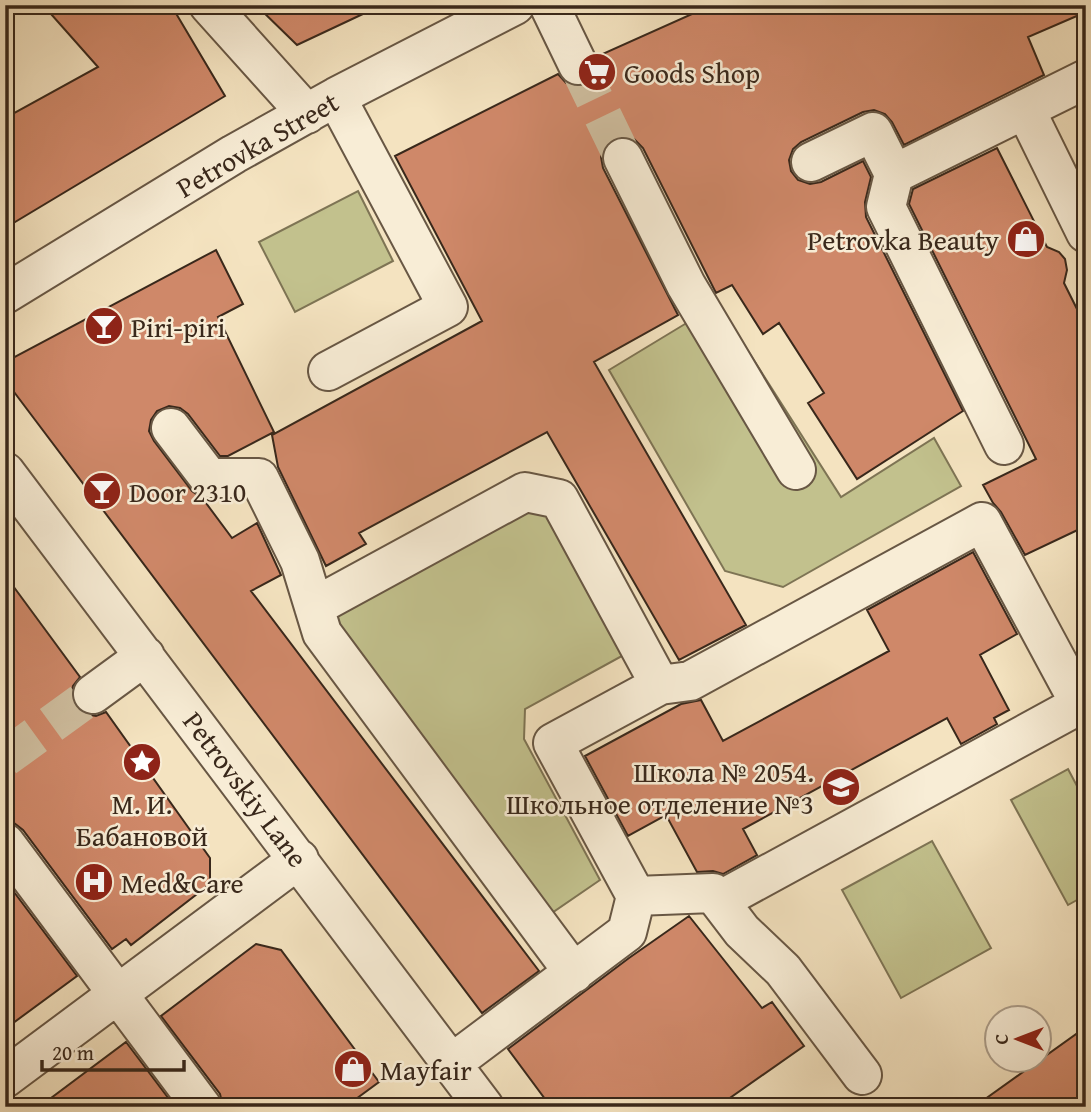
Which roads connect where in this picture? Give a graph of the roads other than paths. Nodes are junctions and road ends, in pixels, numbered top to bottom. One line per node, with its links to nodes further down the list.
1 (209, 5): 6 (street)
2 (515, 5): 6 (street, Petrovka Street)
3 (549, 5): 4 (street)
4 (578, 65)
5 (1086, 79): 7 (street)
6 (322, 105): 12 (street, Petrovka Street); 13 (street)
7 (1025, 110): 10 (street); 11 (street)
8 (623, 158): 16 (street)
9 (811, 162): 10 (street)
10 (894, 174): 15 (street)
11 (1086, 233)
12 (5, 294)
13 (328, 371)
14 (171, 428): 18 (street)
15 (1004, 445)
16 (796, 470)
17 (5, 472): 19 (street, Petrovskiy Lane)
18 (314, 607): 20 (street); 27 (street)
19 (145, 656): 21 (street); 24 (street, Petrovskiy Lane)
20 (660, 685): 22 (street); 25 (street)
21 (93, 694)
22 (1083, 702): 26 (street)
23 (5, 843): 28 (street)
24 (299, 859): 28 (street); 29 (street, Petrovskiy Lane)
25 (636, 896): 26 (street); 27 (street)
26 (719, 901): 30 (street)
27 (574, 972): 29 (street)
28 (118, 995): 31 (street); 32 (street)
29 (451, 1064): 33 (street, Petrovskiy Lane)
30 (862, 1075)
31 (5, 1079)
32 (202, 1107)
33 (484, 1107)

